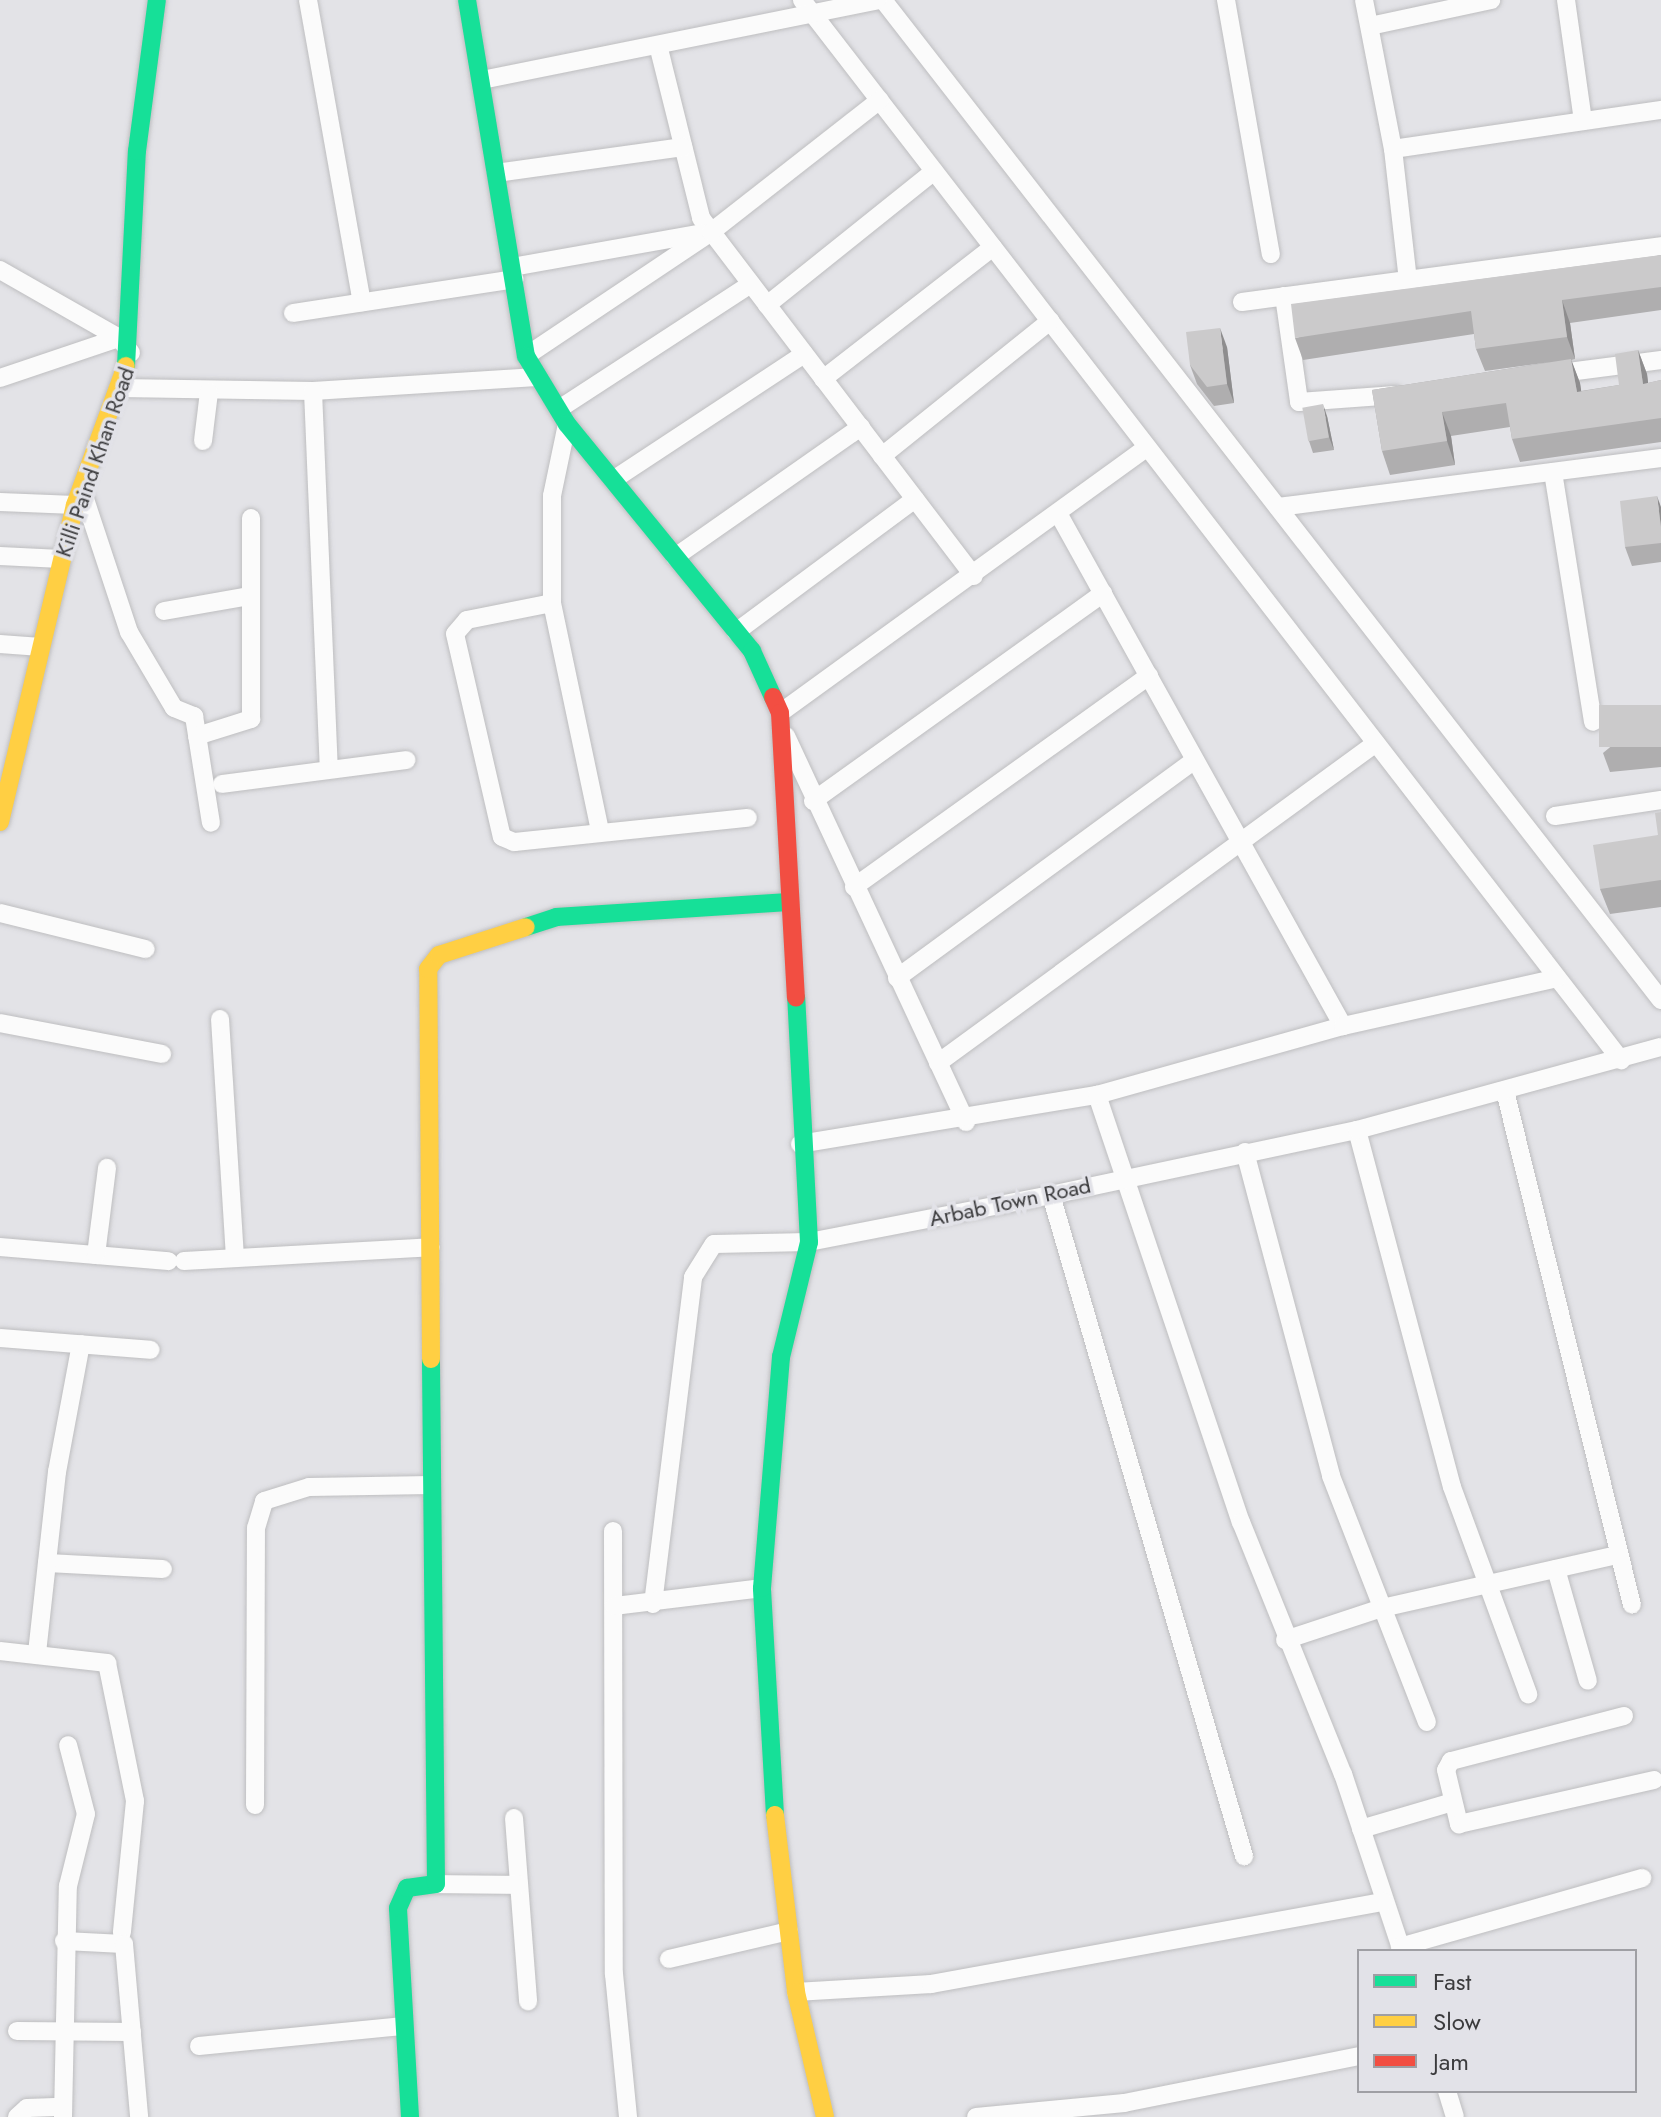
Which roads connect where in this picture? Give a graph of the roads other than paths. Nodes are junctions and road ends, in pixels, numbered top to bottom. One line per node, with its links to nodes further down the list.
1 (157, 0): 35 (street, Killi Paind Khan Road)
2 (308, 0): 29 (street)
3 (467, 0): 12 (street)
4 (880, 0): 9 (street); 58 (street)
5 (1226, 0): 23 (street)
6 (1364, 0): 10 (street)
7 (1491, 0): 10 (street)
8 (1566, 0): 15 (street)
9 (807, 7): 11 (street); 13 (street)
10 (1370, 26): 17 (street)
11 (659, 49): 12 (street); 16 (street)
12 (482, 80): 19 (street)
13 (880, 100): 18 (street); 20 (street)
14 (1661, 110): 15 (street)
15 (1583, 121): 17 (street)
16 (683, 147): 19 (street); 20 (street)
17 (1393, 149): 26 (street)
18 (934, 171): 22 (street); 31 (street)
19 (496, 173): 25 (street)
20 (711, 232): 25 (street); 27 (street); 37 (street)
21 (1661, 246): 26 (street)
22 (993, 247): 33 (street); 42 (street)
23 (1271, 254)
24 (0, 270): 34 (street)
25 (513, 273): 29 (street); 37 (street)
26 (1408, 280): 28 (street)
27 (751, 284): 31 (street); 47 (street)
28 (1284, 296): 30 (street); 46 (street)
29 (362, 302): 32 (street)
30 (1242, 302)
31 (767, 305): 36 (street)
32 (293, 313)
33 (1050, 321): 50 (street); 51 (street)
34 (119, 338): 35 (street); 41 (street)
35 (131, 353): 43 (street, Killi Paind Khan Road)
36 (804, 354): 42 (street); 54 (street)
37 (526, 356): 40 (street)
38 (1661, 360): 39 (street)
39 (1537, 376)
40 (537, 377): 44 (street); 47 (street)
41 (0, 378)
42 (823, 379): 48 (street)
43 (120, 388): 45 (street); 55 (street, Killi Paind Khan Road)
44 (313, 391): 45 (street); 79 (street)
45 (209, 392): 49 (street)
46 (1414, 392)
47 (563, 417): 54 (street); 67 (street)
48 (861, 427): 51 (street); 62 (street)
49 (203, 441)
50 (1147, 447): 59 (street); 76 (street)
51 (882, 456): 56 (street)
52 (1661, 458): 53 (street)
53 (1553, 472): 58 (street); 74 (street)
54 (613, 480): 62 (street)
55 (78, 498): 57 (street); 63 (street, Killi Paind Khan Road); 75 (street)
56 (915, 499): 64 (street); 69 (street)
57 (0, 502)
58 (1278, 507): 95 (street)
59 (1058, 513): 64 (street); 65 (street)
60 (251, 518): 66 (street)
61 (0, 556): 63 (street)
62 (675, 557): 69 (street)
63 (61, 559): 71 (street, Killi Paind Khan Road)
64 (974, 576): 73 (street)
65 (1103, 593): 72 (street); 82 (street)
66 (249, 596): 68 (street); 75 (street)
67 (552, 603): 87 (street); 87 (street)
68 (164, 611)
69 (736, 632): 73 (street)
70 (0, 644): 71 (street)
71 (41, 647): 85 (street, Killi Paind Khan Road)
72 (1149, 676): 78 (street); 89 (street)
73 (780, 717): 82 (street); 90 (street)
74 (1593, 722)
75 (197, 736): 86 (street)
76 (1376, 743): 88 (street); 94 (street)
77 (406, 760): 79 (street)
78 (1195, 760): 88 (street); 93 (street)
79 (329, 769): 80 (street)
80 (222, 784)
81 (1661, 800): 83 (street)
82 (813, 801): 89 (street)
83 (1555, 816)
84 (748, 818): 87 (street)
85 (0, 822)
86 (211, 823)
87 (600, 830)
88 (1240, 840): 98 (street); 102 (street)
89 (854, 887): 93 (street)
90 (789, 902): 107 (street); 114 (street)
91 (0, 913): 92 (street)
92 (146, 949)
93 (897, 978): 102 (street)
94 (1557, 978): 98 (street); 101 (street)
95 (1661, 1000)
96 (220, 1019): 116 (street)
97 (0, 1023): 100 (street)
98 (1343, 1026): 104 (street)
99 (1661, 1047): 101 (street, Arbab Town Road)
100 (162, 1054)
101 (1621, 1060): 103 (street, Arbab Town Road)
102 (938, 1063): 105 (street)
103 (1505, 1091): 106 (street, Arbab Town Road); 122 (street)
104 (1097, 1095): 105 (street); 110 (street)
105 (966, 1122): 107 (street)
106 (1357, 1130): 108 (street, Arbab Town Road); 126 (street)
107 (800, 1144): 112 (street)
108 (1245, 1152): 110 (street, Arbab Town Road); 131 (street)
109 (107, 1168): 115 (street)
110 (1125, 1177): 111 (street, Arbab Town Road); 132 (street)
111 (1051, 1195): 112 (street, Arbab Town Road); 145 (street)
112 (809, 1242): 127 (street); 128 (street, Arbab Town Road)
113 (0, 1247): 115 (street)
114 (431, 1247): 116 (street); 120 (street)
115 (96, 1255): 116 (street)
116 (235, 1258)
117 (0, 1338): 118 (street)
118 (81, 1344): 119 (street); 123 (street)
119 (151, 1350)
120 (431, 1485): 142 (street); 147 (street)
121 (613, 1531): 130 (street)
122 (1618, 1555): 125 (street); 129 (street)
123 (47, 1563): 124 (street); 134 (street)
124 (163, 1569)
125 (1556, 1569): 126 (street); 135 (street)
126 (1486, 1584): 131 (street); 136 (street)
127 (762, 1588): 128 (street); 150 (street)
128 (653, 1604): 130 (street)
129 (1632, 1605)
130 (614, 1606): 168 (street)
131 (1382, 1608): 132 (street); 138 (street)
132 (1285, 1640): 144 (street)
133 (0, 1651): 134 (street)
134 (37, 1653): 151 (street)
135 (1588, 1681)
136 (1528, 1694)
137 (1624, 1716): 141 (street)
138 (1427, 1722)
139 (68, 1745): 152 (street)
140 (1654, 1780): 141 (street)
141 (1453, 1802): 144 (street)
142 (255, 1805)
143 (514, 1818): 148 (street)
144 (1361, 1829): 149 (street)
145 (1244, 1856)
146 (1642, 1878): 153 (street)
147 (436, 1884): 148 (street); 157 (street)
148 (518, 1885): 156 (street)
149 (1384, 1902): 153 (street); 155 (street)
150 (789, 1931): 154 (street); 155 (street)
151 (122, 1932)
152 (64, 1941): 159 (street); 160 (street)
153 (1401, 1949)
154 (669, 1959)
155 (796, 1992): 169 (street)
156 (528, 2001)
157 (404, 2026): 161 (street); 167 (street)
158 (17, 2031): 160 (street)
159 (132, 2032): 160 (street); 166 (street)
160 (61, 2035): 164 (street)
161 (199, 2046)
162 (1357, 2056): 170 (street)
163 (1448, 2093): 171 (street)
164 (63, 2112): 165 (street)
165 (17, 2117)
166 (139, 2117)
167 (410, 2117)
168 (628, 2117)
169 (825, 2117)
170 (976, 2117)
171 (1455, 2117)

